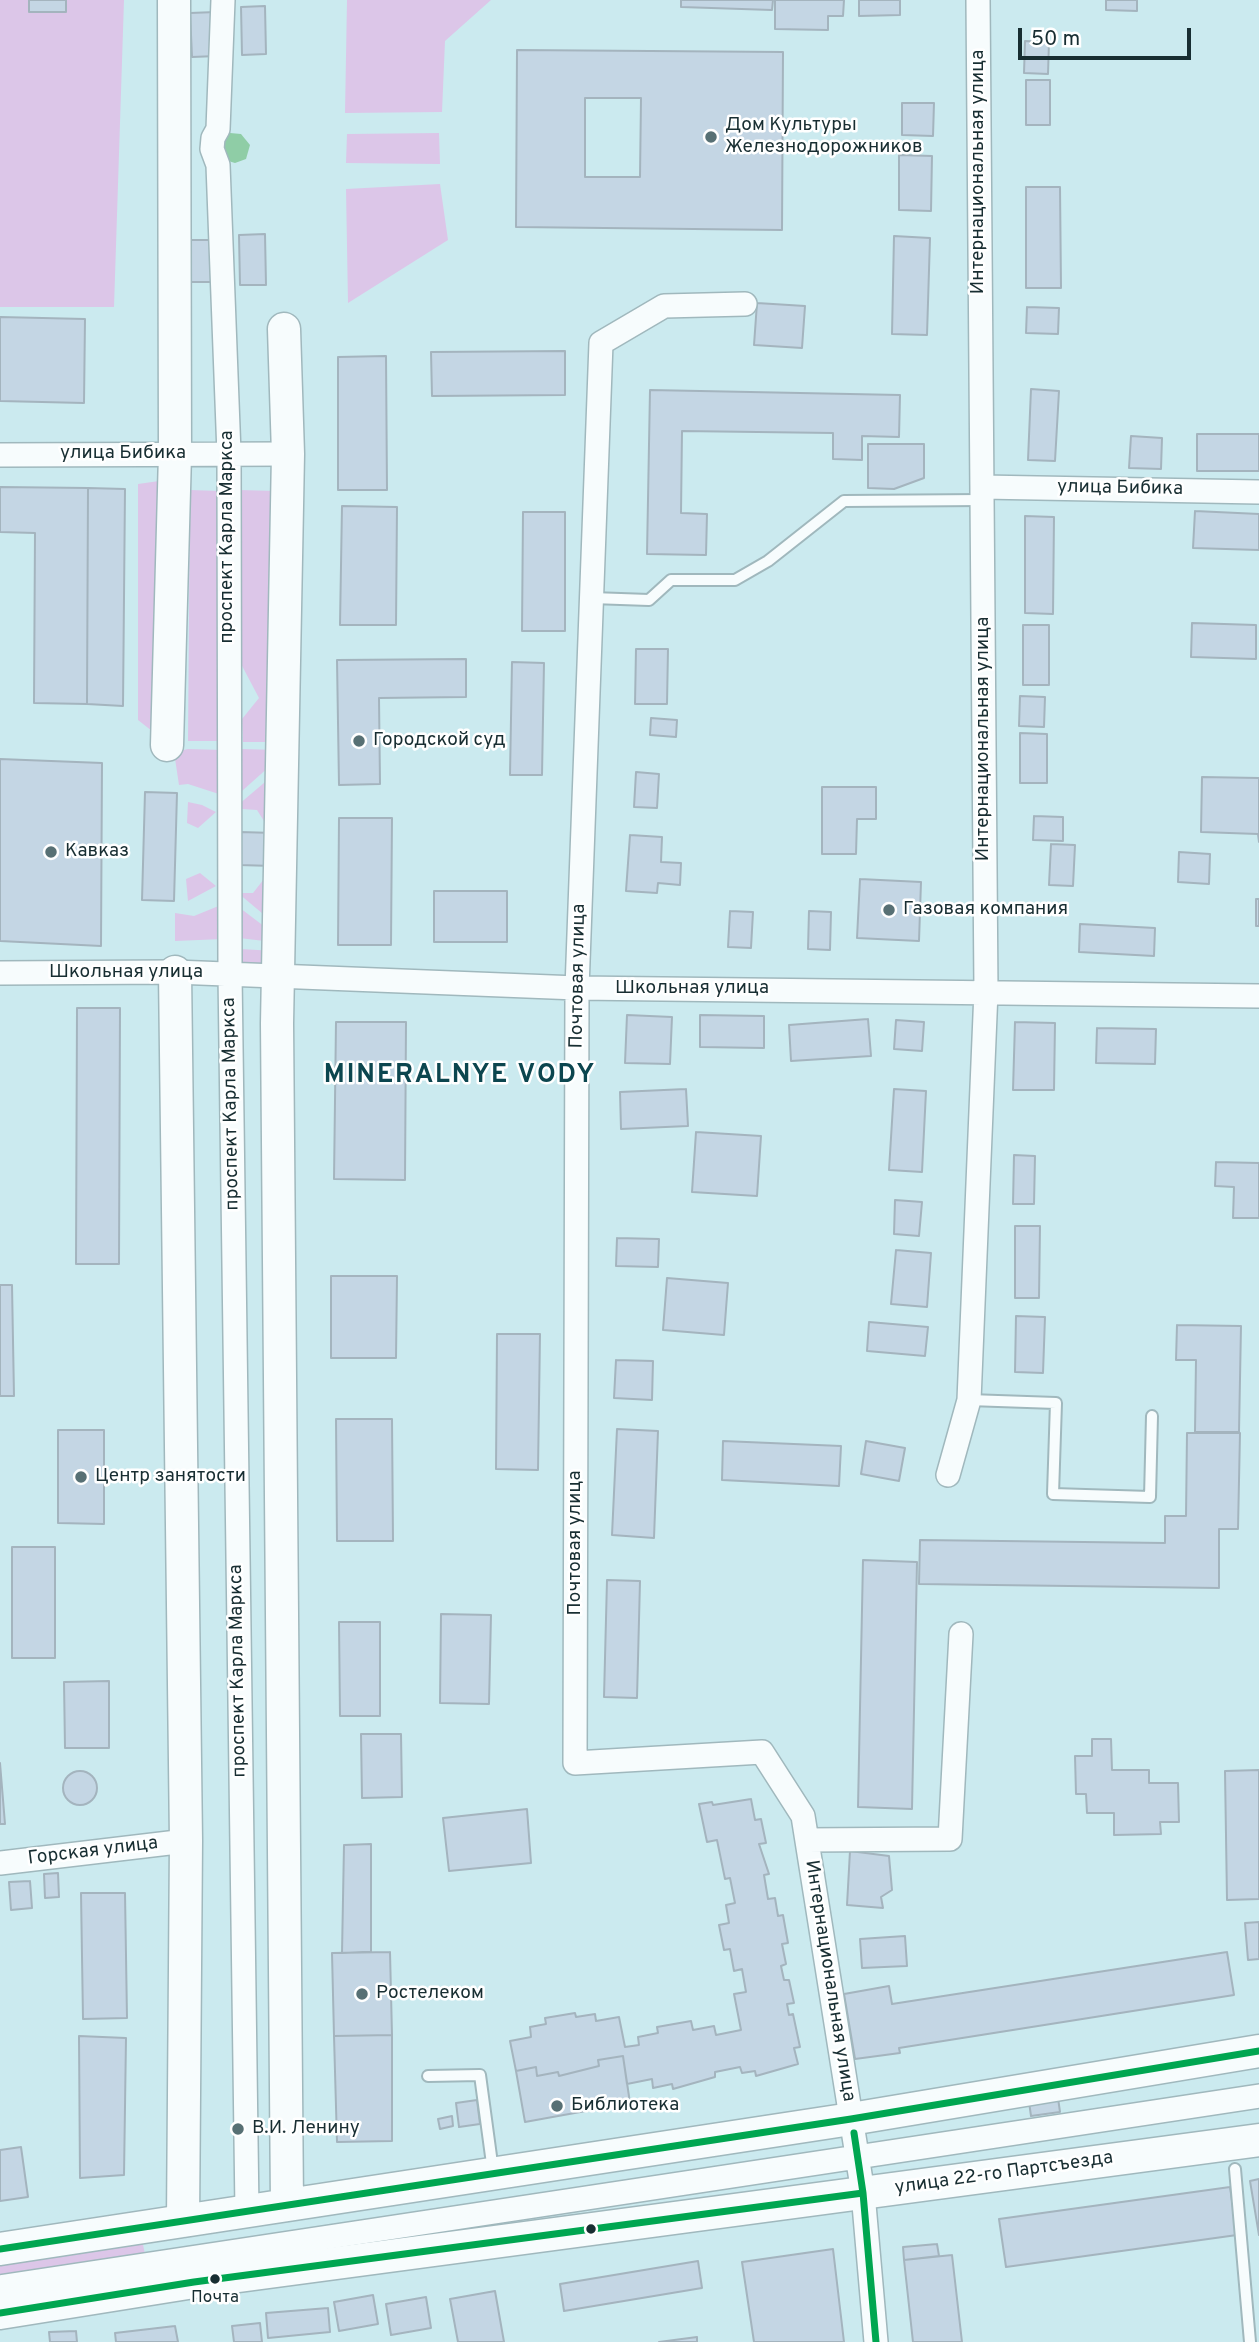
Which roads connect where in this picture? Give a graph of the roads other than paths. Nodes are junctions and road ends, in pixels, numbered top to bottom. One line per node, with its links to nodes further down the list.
1 (174, 0): 6 (street)
2 (223, 0): 7 (street, проспект Карла Маркса)
3 (978, 0): 11 (street, Интернациональная улица)
4 (745, 304): 12 (street, Почтовая улица)
5 (284, 329): 8 (street)
6 (175, 454): 7 (street, улица Бибика); 9 (street, улица Бибика); 13 (street)
7 (229, 454): 8 (street, улица Бибика); 16 (street, проспект Карла Маркса)
8 (288, 454): 17 (street)
9 (0, 455)
10 (1259, 492): 11 (street, улица Бибика)
11 (982, 493): 12 (lane); 19 (street, Интернациональная улица)
12 (592, 598): 18 (street, Почтовая улица)
13 (167, 745)
14 (175, 972): 15 (street, Школьная улица); 16 (street, Школьная улица); 26 (street)
15 (0, 973)
16 (230, 974): 17 (street, Школьная улица); 38 (street, проспект Карла Маркса)
17 (278, 976): 18 (street, Школьная улица); 37 (street)
18 (577, 988): 19 (street, Школьная улица); 25 (street, Почтовая улица)
19 (986, 991): 20 (street, Школьная улица); 21 (street, Интернациональная улица)
20 (1259, 996)
21 (969, 1400): 22 (lane); 23 (street, Интернациональная улица)
22 (1152, 1416)
23 (948, 1475)
24 (961, 1634): 25 (street, Интернациональная улица)
25 (807, 1840): 31 (street, Интернациональная улица)
26 (186, 1841): 27 (street, Горская улица); 39 (street)
27 (0, 1863)
28 (1259, 2051): 31 (street)
29 (428, 2076): 35 (lane)
30 (1259, 2096): 33 (street)
31 (851, 2119): 33 (street, Интернациональная улица); 35 (street)
32 (1259, 2140): 36 (street, улица 22-го Партсъезда)
33 (858, 2157): 36 (street, Интернациональная улица); 41 (street)
34 (1235, 2169): 44 (lane)
35 (494, 2174): 37 (street)
36 (863, 2193): 42 (street, улица 22-го Партсъезда); 43 (street, Интернациональная улица)
37 (286, 2205): 38 (street)
38 (247, 2211): 39 (street)
39 (183, 2221): 40 (street)
40 (0, 2249)
41 (0, 2287)
42 (0, 2312)
43 (876, 2342)
44 (1250, 2342)

